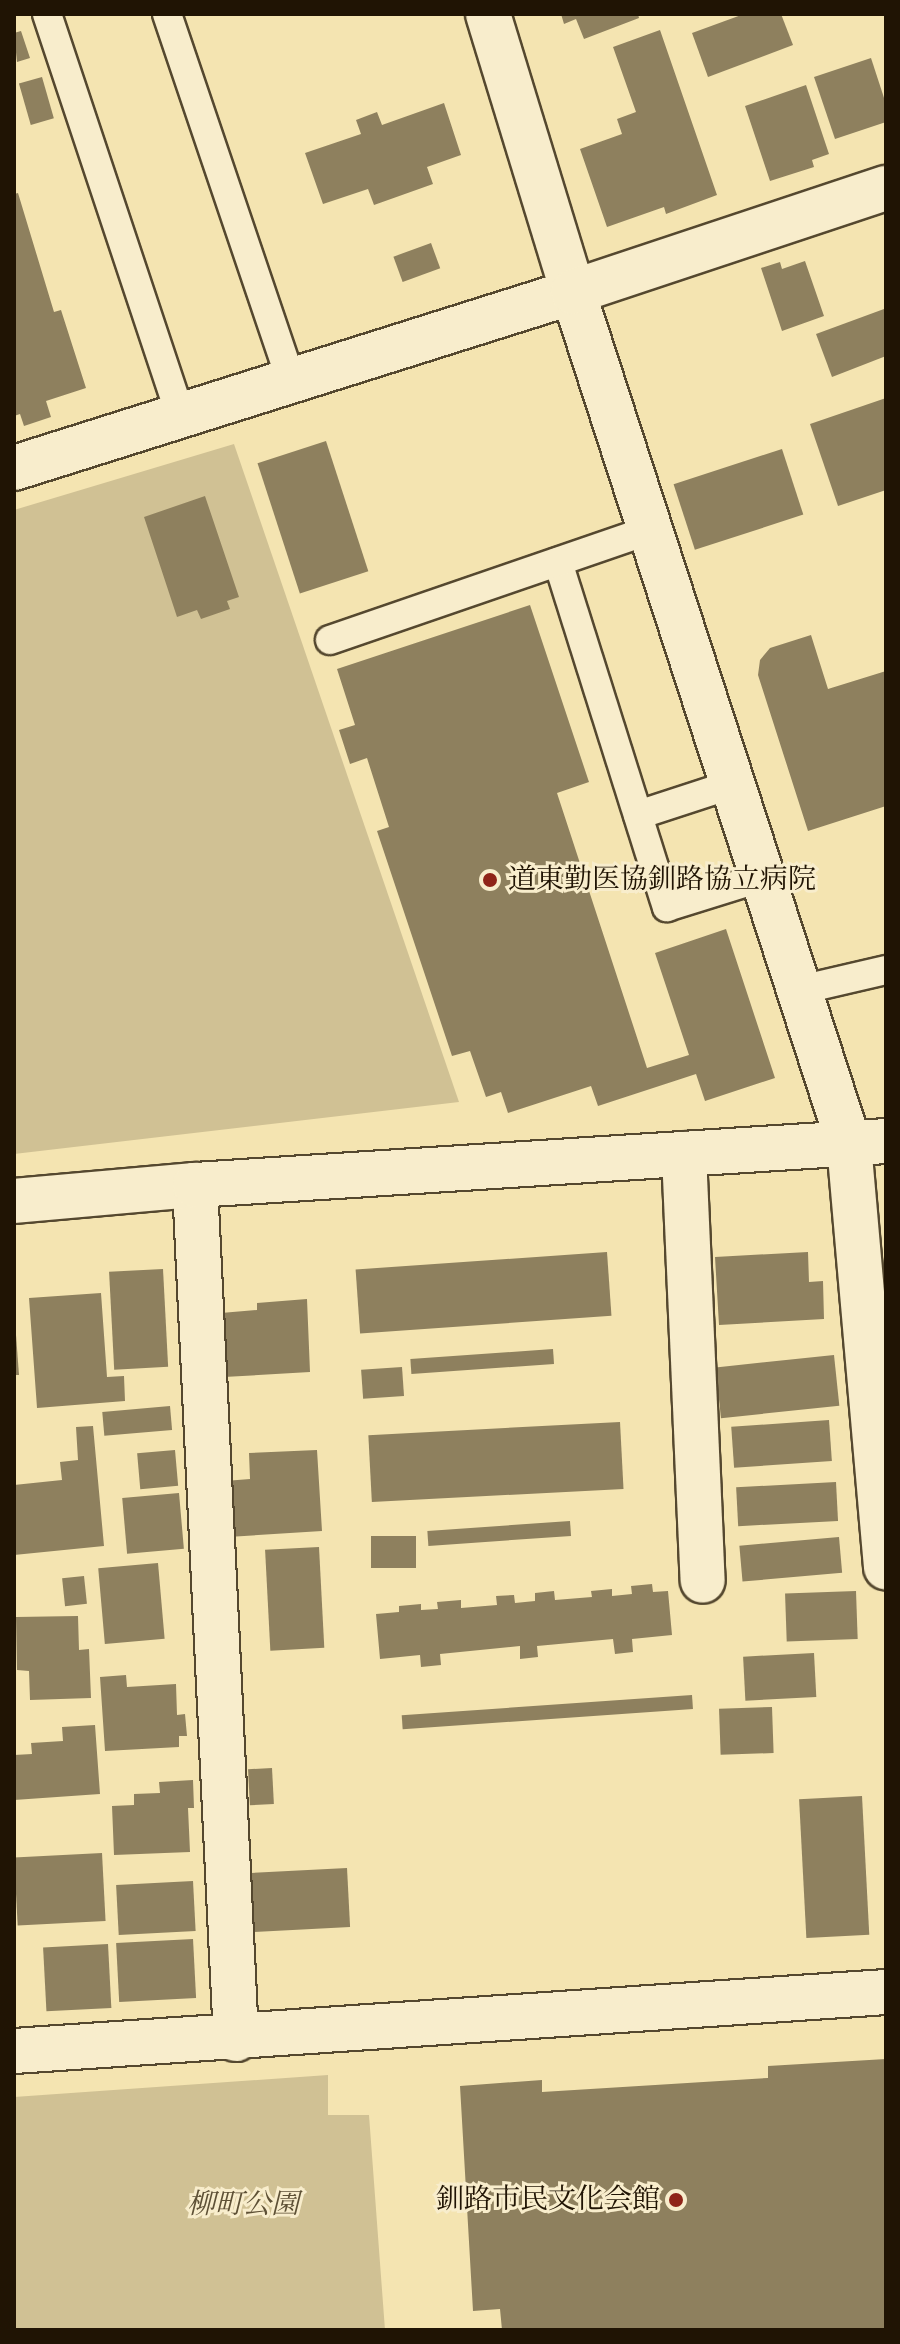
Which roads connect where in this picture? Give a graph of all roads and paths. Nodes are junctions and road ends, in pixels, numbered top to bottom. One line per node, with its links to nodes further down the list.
1 (47, 14): 7 (lane)
2 (167, 14): 6 (lane)
3 (488, 14): 5 (street)
4 (886, 188): 5 (street)
5 (573, 292): 6 (street); 9 (street)
6 (291, 381): 7 (street)
7 (181, 416): 8 (street)
8 (14, 468)
9 (650, 530): 10 (lane); 12 (street)
10 (558, 562): 11 (lane); 13 (lane)
11 (330, 640)
12 (733, 784): 13 (lane); 14 (street)
13 (638, 815): 14 (lane)
14 (763, 877): 16 (street)
15 (886, 970): 16 (lane)
16 (800, 990): 17 (street)
17 (868, 1142): 18 (street); 21 (street)
18 (684, 1154): 19 (street); 23 (street)
19 (195, 1185): 20 (street); 25 (street)
20 (14, 1201)
21 (883, 1504): 22 (street)
22 (886, 1567)
23 (703, 1581)
24 (886, 1992): 25 (street)
25 (236, 2039): 26 (street)
26 (14, 2051)

